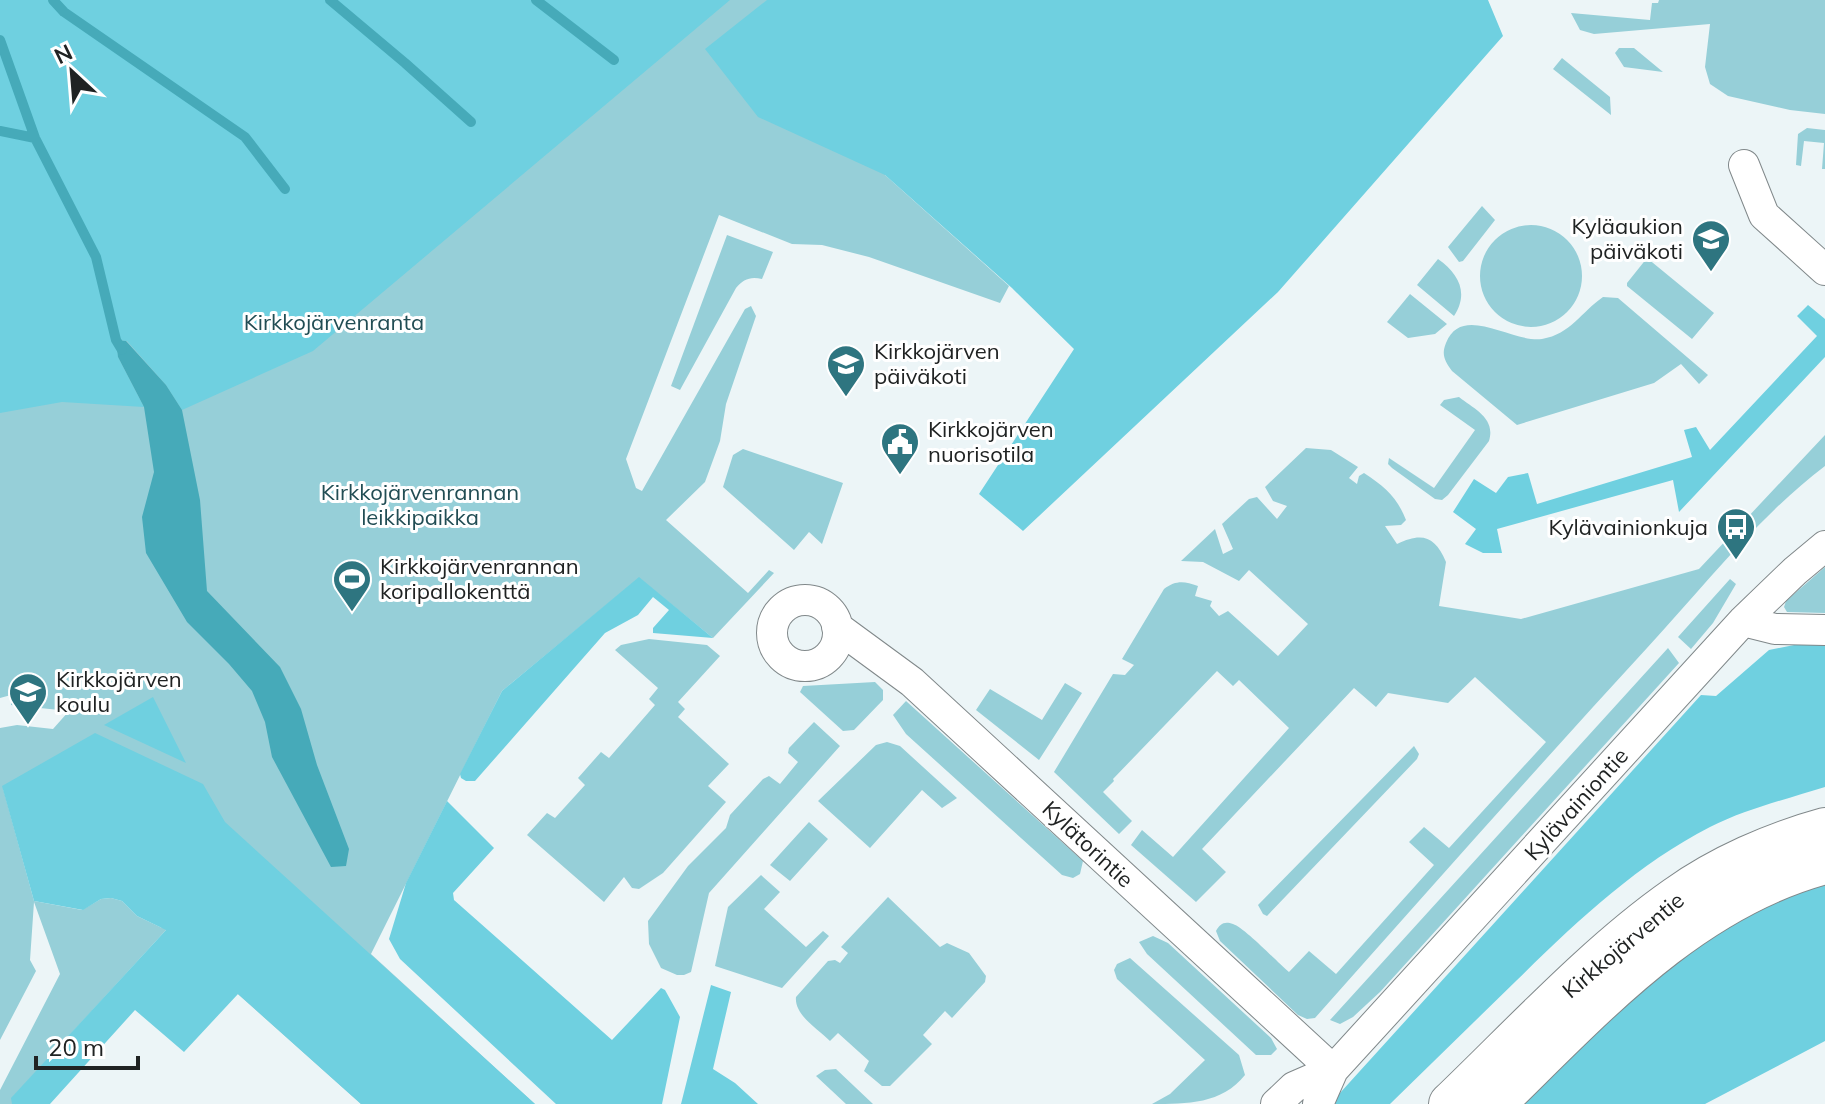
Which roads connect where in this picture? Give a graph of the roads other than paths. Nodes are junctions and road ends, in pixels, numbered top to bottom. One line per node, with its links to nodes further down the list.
1 (1744, 165): 2 (street)
2 (1825, 270)
3 (1825, 546): 4 (street, Kylävainiontie)
4 (1743, 621): 6 (street); 9 (street, Kylävainiontie)
5 (837, 627): 9 (street, Kylätorintie)
6 (1825, 630)
7 (1825, 829): 12 (main road, Kirkkojärventie)
8 (1825, 863): 13 (main road, Kirkkojärventie)
9 (1333, 1070): 10 (street, Kylävainiontie); 11 (street, Kylävainiontie)
10 (1276, 1104)
11 (1318, 1104)
12 (1450, 1104)
13 (1494, 1104)

